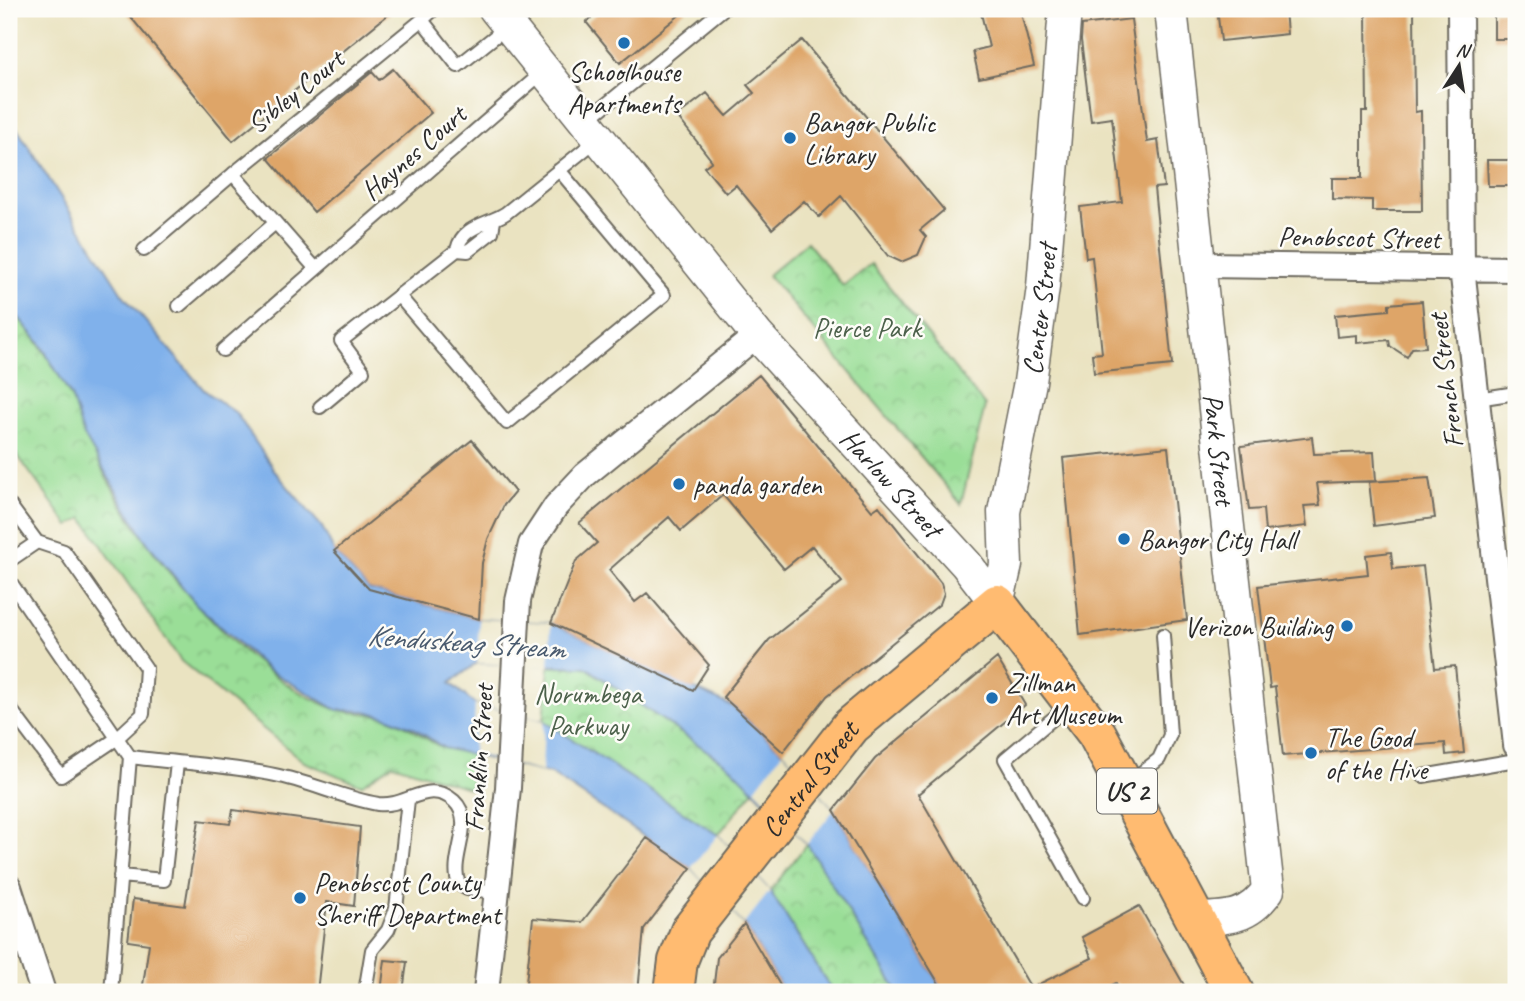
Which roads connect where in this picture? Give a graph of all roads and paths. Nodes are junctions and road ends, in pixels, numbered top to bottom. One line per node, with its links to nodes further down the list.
1 (434, 9): 7 (lane, Sibley Court)
2 (723, 9): 9 (lane)
3 (1065, 9): 29 (street, Center Street)
4 (1171, 9): 14 (street, Park Street)
5 (1460, 9): 15 (street, French Street)
6 (501, 17): 7 (lane); 8 (street, Harlow Street)
7 (422, 20): 11 (lane, Sibley Court)
8 (543, 72): 9 (street, Harlow Street); 17 (lane, Haynes Court)
9 (592, 130): 10 (lane); 20 (street, Harlow Street)
10 (559, 170): 18 (lane); 18 (lane)
11 (233, 174): 12 (lane); 13 (lane, Sibley Court)
12 (274, 224): 17 (lane); 19 (lane)
13 (144, 250)
14 (1202, 265): 15 (street, Penobscot Street); 45 (street, Park Street)
15 (1462, 268): 16 (street, Penobscot Street); 23 (street, French Street)
16 (1516, 268)
17 (316, 269): 21 (lane, Haynes Court)
18 (399, 296): 24 (lane)
19 (179, 306)
20 (757, 335): 29 (street, Harlow Street); 43 (street, Franklin Street)
21 (223, 350)
22 (1516, 393): 23 (lane)
23 (1477, 398): 34 (street, French Street)
24 (320, 407)
25 (9, 504): 26 (lane)
26 (37, 542): 27 (lane); 33 (lane)
27 (9, 561)
28 (9, 580): 33 (lane)
29 (997, 604): 31 (main road, Harlow Street / US 2); 50 (main road, Central Street)
30 (1163, 635): 39 (lane)
31 (1072, 702): 39 (main road, Harlow Street / US 2); 44 (lane)
32 (9, 707): 33 (lane)
33 (116, 739): 35 (lane)
34 (1516, 745)
35 (130, 757): 37 (lane); 41 (lane)
36 (1516, 760): 38 (lane)
37 (177, 763): 40 (lane); 41 (lane)
38 (1423, 776)
39 (1124, 786): 45 (main road, Harlow Street / US 2)
40 (408, 800): 43 (lane); 48 (lane)
41 (120, 876): 47 (lane)
42 (9, 887): 46 (street)
43 (497, 892): 49 (street, Franklin Street)
44 (1083, 898)
45 (1194, 919): 51 (main road, Harlow Street / US 2)
46 (43, 992)
47 (110, 992)
48 (365, 992)
49 (486, 992)
50 (674, 992)
51 (1234, 992)

